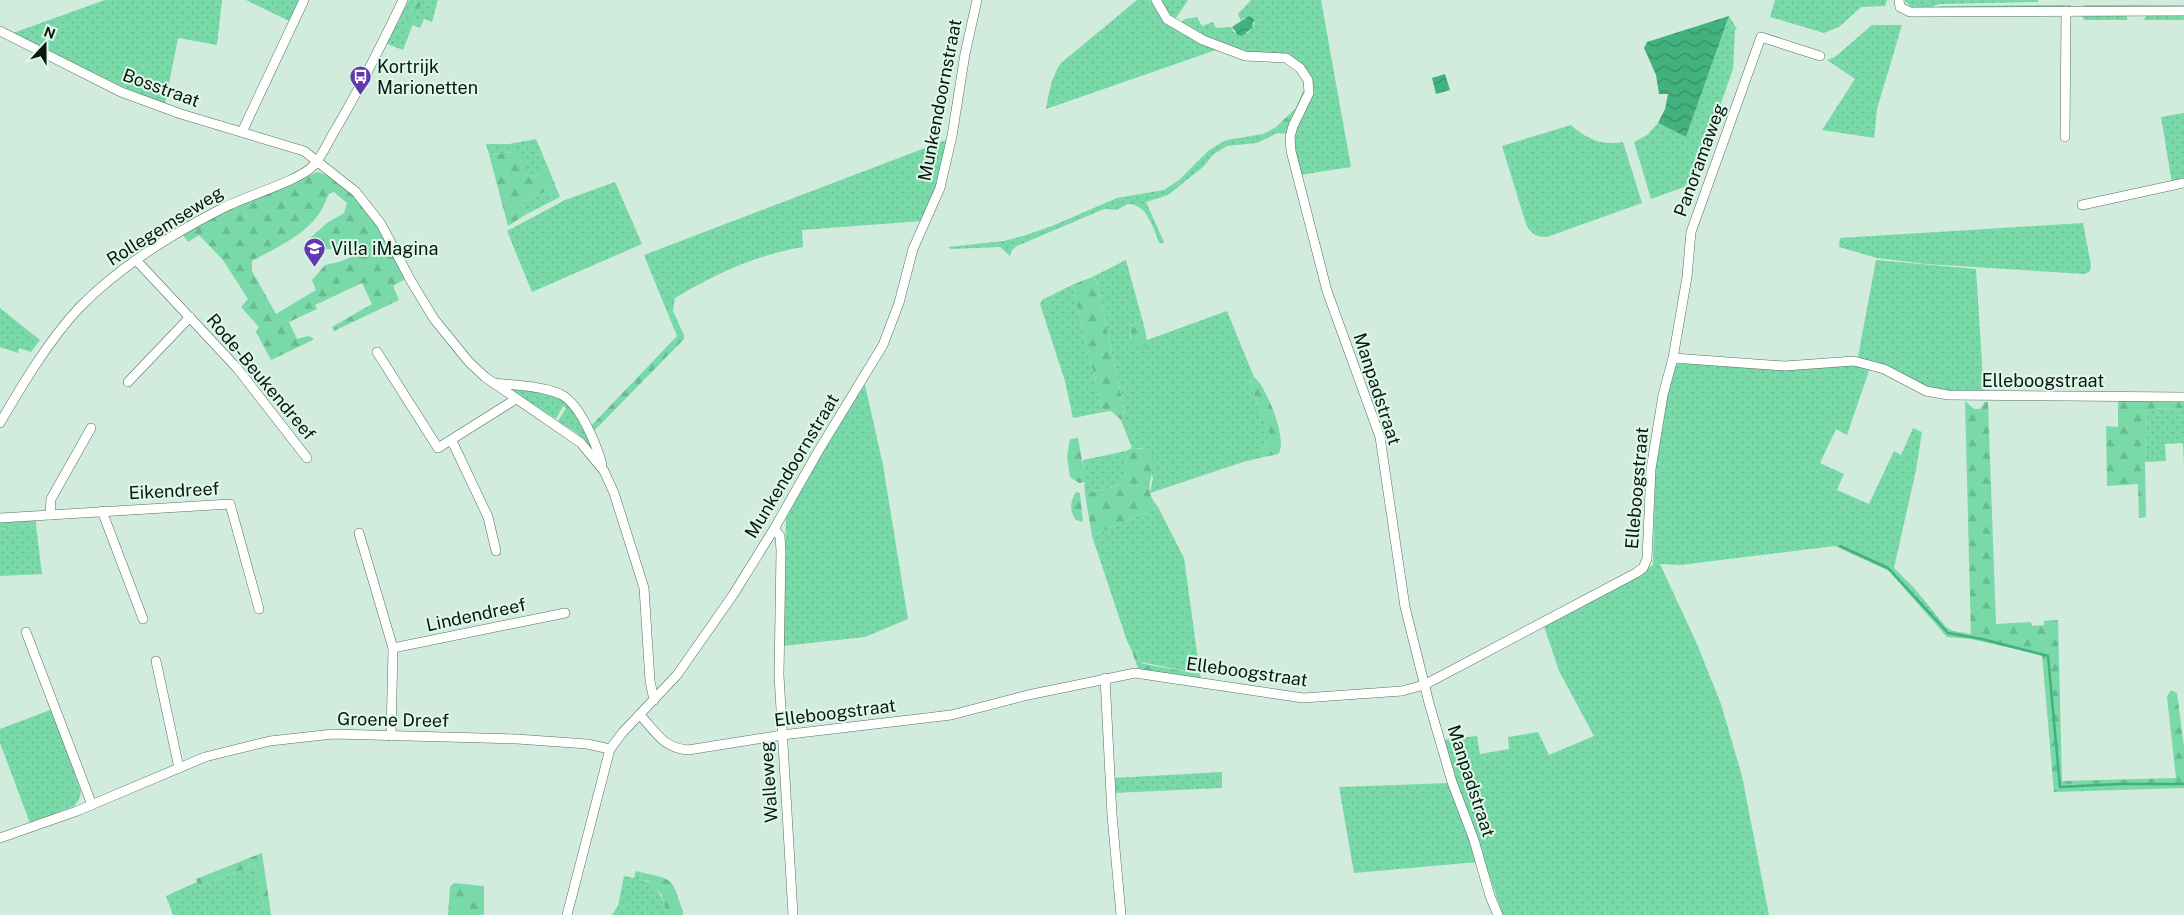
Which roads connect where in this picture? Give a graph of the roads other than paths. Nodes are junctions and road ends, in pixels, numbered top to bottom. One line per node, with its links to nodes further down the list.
1 (304, 0): 10 (street)
2 (403, 0): 12 (street)
3 (977, 0): 31 (street, Munkendoornstraat)
4 (1156, 0): 41 (street, Manpadstraat)
5 (1899, 0): 6 (street)
6 (2066, 11): 7 (street); 11 (street)
7 (2184, 11)
8 (0, 31): 10 (street, Bosstraat)
9 (1820, 56): 18 (street, Panoramaweg)
10 (242, 132): 12 (street, Bosstraat)
11 (2065, 137)
12 (318, 160): 15 (street, Rollegemseweg); 20 (street, Bosstraat)
13 (2184, 183): 14 (street)
14 (2082, 205)
15 (136, 260): 16 (street, Rode-Beukendreef); 23 (street, Rollegemseweg)
16 (190, 317): 19 (street, Rode-Beukendreef); 26 (street, Rode-Beukendreef)
17 (377, 352): 25 (street)
18 (1673, 358): 22 (street, Elleboogstraat); 41 (street, Elleboogstraat)
19 (128, 382)
20 (494, 383): 21 (street, Bosstraat); 27 (street)
21 (516, 398): 25 (street); 27 (street, Bosstraat)
22 (2184, 398)
23 (0, 423)
24 (91, 428): 29 (street)
25 (452, 440): 33 (street)
26 (308, 458)
27 (604, 471): 42 (street)
28 (102, 511): 29 (street, Eikendreef); 34 (street, Eikendreef); 36 (street)
29 (50, 515): 30 (street, Eikendreef)
30 (0, 518)
31 (774, 529): 42 (street, Munkendoornstraat); 44 (street, Walleweg)
32 (359, 533): 38 (street)
33 (496, 551)
34 (258, 609)
35 (565, 613): 38 (street, Lindendreef)
36 (143, 619)
37 (26, 632): 48 (street)
38 (393, 648): 45 (street)
39 (156, 661): 47 (street)
40 (1105, 678): 41 (street, Elleboogstraat); 44 (street, Elleboogstraat); 52 (street)
41 (1424, 685): 53 (street, Manpadstraat)
42 (654, 700): 43 (street, Munkendoornstraat)
43 (640, 715): 44 (street, Elleboogstraat); 46 (street, Munkendoornstraat)
44 (782, 735): 51 (street, Walleweg)
45 (391, 736): 46 (street, Groene Dreef); 47 (street, Groene Dreef)
46 (610, 749): 50 (street, Munkendoornstraat)
47 (179, 768): 48 (street, Groene Dreef)
48 (92, 805): 49 (street, Groene Dreef)
49 (0, 838)
50 (567, 915)
51 (793, 915)
52 (1121, 915)
53 (1498, 915)

